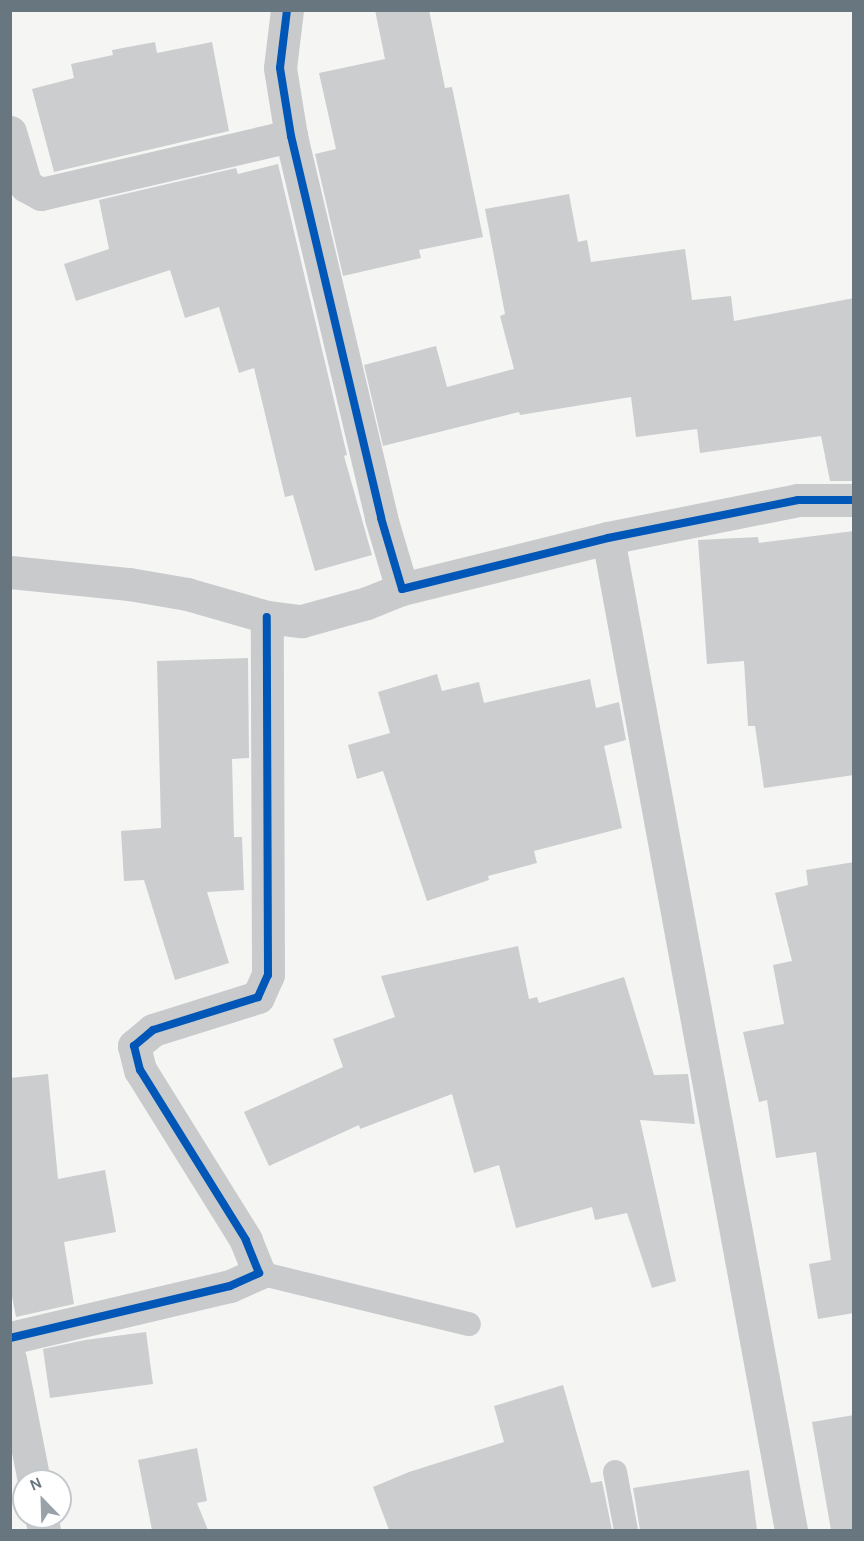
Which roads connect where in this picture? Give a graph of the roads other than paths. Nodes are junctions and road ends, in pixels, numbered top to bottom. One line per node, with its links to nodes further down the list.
1 (287, 10): 3 (street)
2 (10, 132): 3 (street)
3 (291, 136): 7 (street)
4 (854, 500): 5 (street)
5 (608, 538): 7 (street); 16 (street)
6 (10, 572): 8 (street)
7 (402, 589): 8 (street)
8 (267, 617): 9 (street)
9 (248, 1279): 10 (lane); 11 (street)
10 (469, 1324)
11 (10, 1338)
12 (10, 1359): 13 (street)
13 (32, 1469)
14 (615, 1472): 15 (lane)
15 (626, 1530)
16 (790, 1530)

